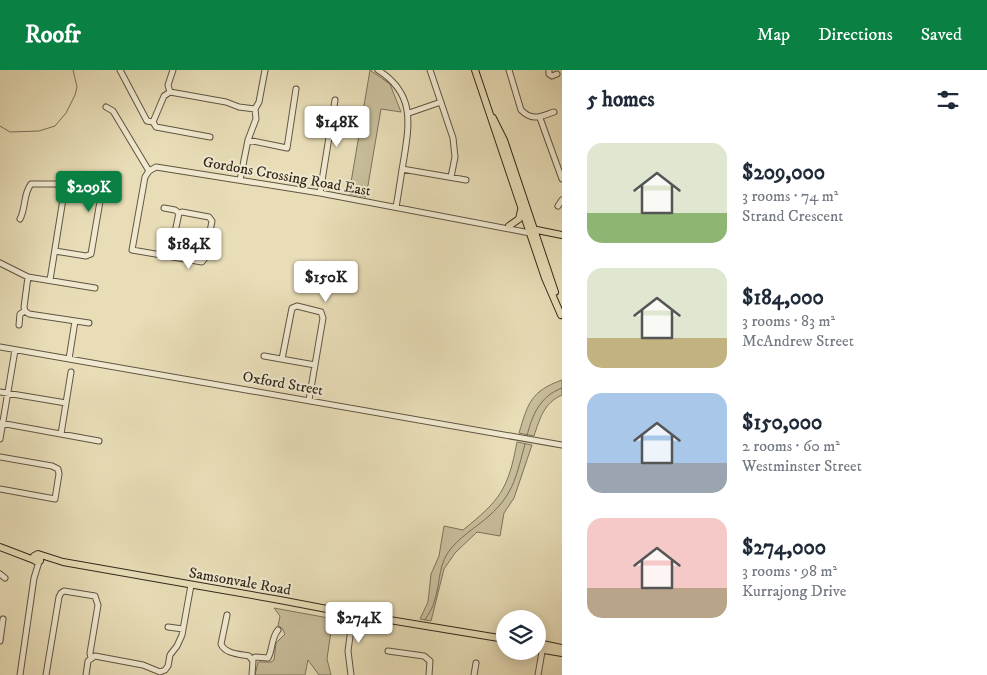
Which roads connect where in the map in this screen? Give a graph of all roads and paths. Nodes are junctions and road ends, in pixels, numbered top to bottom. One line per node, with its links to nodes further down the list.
1 (120, 70): 19 (street)
2 (173, 70): 11 (street)
3 (264, 70): 15 (street)
4 (378, 70): 16 (street)
5 (430, 70): 13 (street)
6 (475, 70): 20 (main road)
7 (509, 70): 18 (street)
8 (550, 70): 9 (street)
9 (560, 74)
10 (296, 89): 22 (street)
11 (170, 92): 15 (street); 19 (street)
12 (335, 100): 31 (street)
13 (441, 102): 16 (street); 26 (street)
14 (106, 107): 25 (street)
15 (255, 110): 22 (street)
16 (409, 112): 24 (street)
17 (554, 112): 18 (street)
18 (540, 118): 23 (street)
19 (153, 122): 21 (street)
20 (498, 134): 36 (main road); 41 (main road)
21 (210, 137)
22 (248, 140): 28 (street)
23 (559, 160): 27 (street)
24 (402, 169): 26 (street); 35 (street)
25 (149, 171): 28 (street, Gordons Crossing Road East); 46 (street)
26 (451, 177): 29 (street)
27 (562, 179)
28 (240, 180): 31 (street, Gordons Crossing Road East)
29 (466, 180)
30 (58, 184): 38 (street); 45 (street); 45 (street)
31 (320, 193): 35 (street, Gordons Crossing Road East)
32 (562, 200): 33 (street)
33 (558, 206)
34 (164, 208): 37 (street)
35 (396, 208): 39 (street, Gordons Crossing Road East)
36 (521, 209): 40 (main road); 41 (main road)
37 (179, 213): 46 (street); 46 (street)
38 (20, 219)
39 (498, 226): 40 (street, Gordons Crossing Road East); 41 (street, Gordons Crossing Road East)
40 (509, 226): 41 (street, Gordons Crossing Road East)
41 (532, 231): 42 (main road); 43 (main road); 44 (main road); 52 (main road)
42 (550, 236): 43 (main road); 44 (main road)
43 (562, 236)
44 (539, 244): 52 (main road)
45 (55, 251): 49 (street)
46 (170, 256)
47 (0, 263): 48 (street)
48 (28, 276): 49 (street); 51 (street)
49 (50, 280): 50 (street)
50 (95, 288)
51 (25, 311): 53 (street); 55 (street)
52 (562, 317)
53 (74, 321): 54 (street); 59 (street)
54 (88, 323)
55 (18, 325)
56 (0, 347): 57 (street, Oxford Street)
57 (15, 350): 59 (street, Oxford Street); 64 (street)
58 (264, 356): 60 (street)
59 (69, 359): 65 (street, Oxford Street)
60 (282, 359): 61 (street); 61 (street)
61 (315, 365): 65 (street)
62 (71, 372): 66 (street)
63 (0, 392): 64 (street)
64 (8, 393): 66 (street); 67 (street)
65 (309, 400): 71 (street, Oxford Street)
66 (66, 403): 68 (street)
67 (1, 424): 68 (street); 69 (street)
68 (61, 434): 70 (street)
69 (0, 438)
70 (99, 441)
71 (562, 445)
72 (0, 457): 73 (street)
73 (0, 490)
74 (2, 548): 75 (main road, Samsonvale Road)
75 (37, 559): 78 (main road, Samsonvale Road); 97 (street)
76 (0, 574): 77 (street)
77 (5, 578)
78 (191, 585): 79 (main road, Samsonvale Road); 83 (street)
79 (353, 614): 85 (main road, Samsonvale Road); 101 (street)
80 (226, 615): 93 (street)
81 (3, 619): 86 (street)
82 (168, 627): 83 (street)
83 (183, 629): 96 (street)
84 (278, 630): 93 (street)
85 (496, 639)
86 (0, 641)
87 (546, 647): 89 (main road)
88 (546, 648): 91 (main road)
89 (562, 648)
90 (388, 650): 102 (street)
91 (562, 653)
92 (91, 658): 96 (street); 98 (street); 99 (street)
93 (252, 659): 100 (street)
94 (539, 660): 104 (street)
95 (476, 663): 103 (street)
96 (167, 673)
97 (20, 675)
98 (46, 675)
99 (86, 675)
100 (252, 675)
101 (351, 675)
102 (430, 675)
103 (474, 675)
104 (538, 675)

